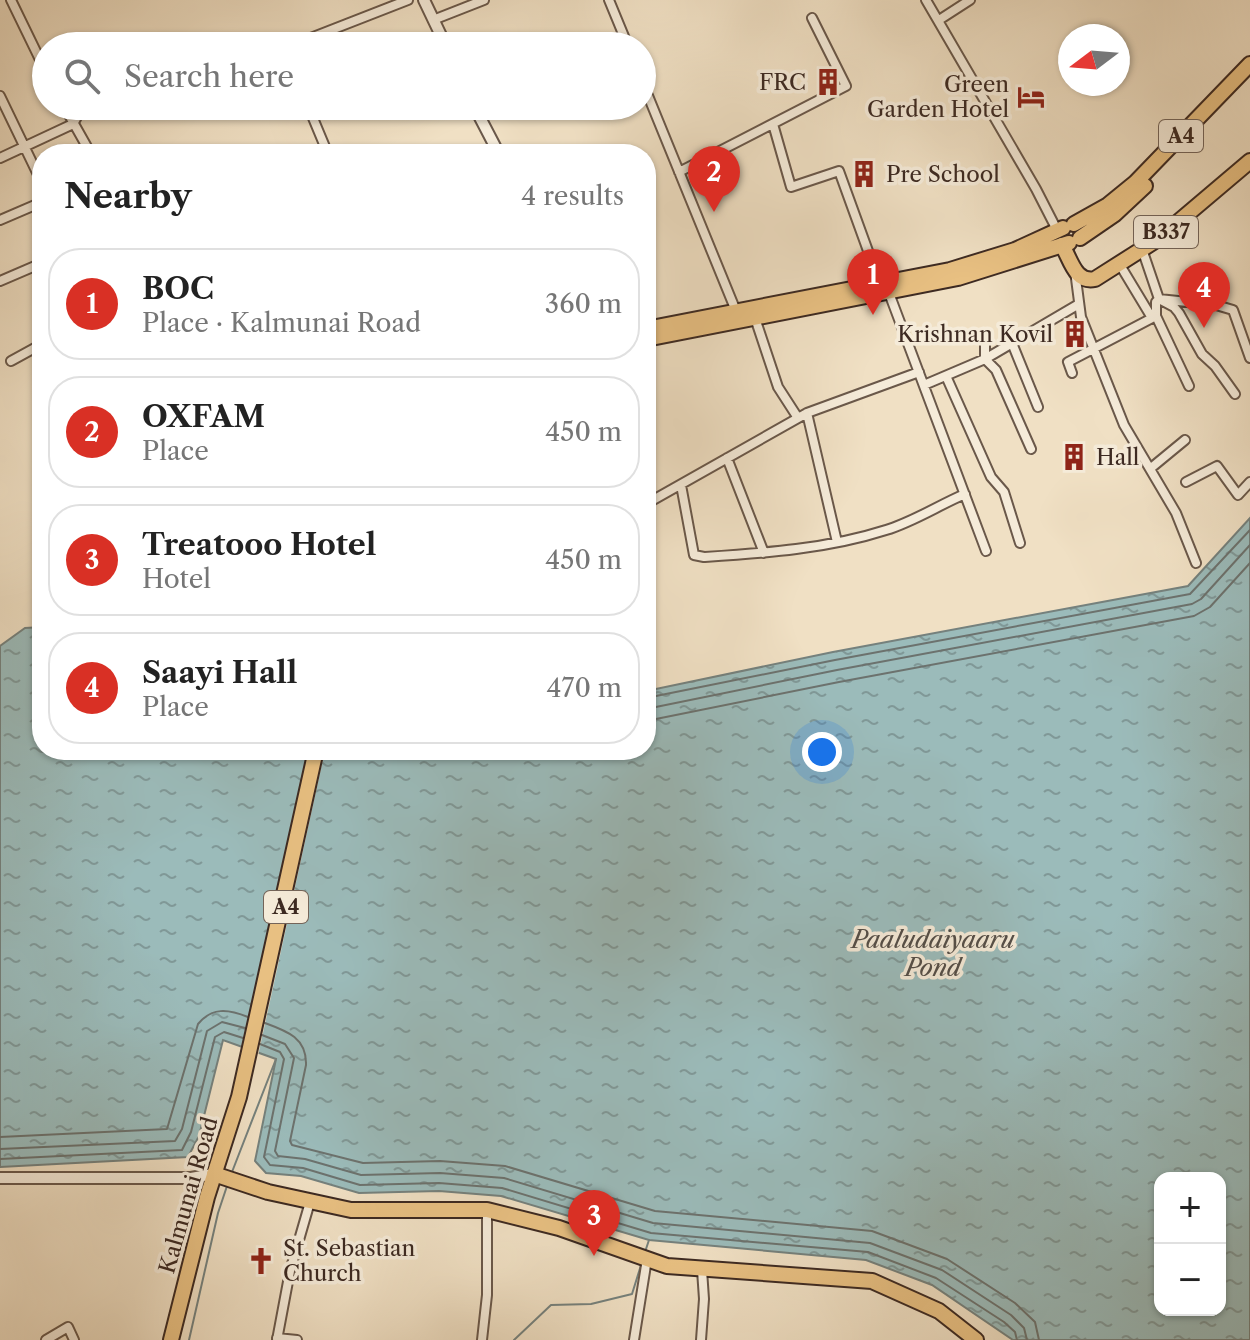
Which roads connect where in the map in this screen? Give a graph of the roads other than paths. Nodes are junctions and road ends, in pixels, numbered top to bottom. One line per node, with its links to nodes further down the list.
1 (11, 0): 14 (street)
2 (408, 0): 11 (street)
3 (424, 0): 9 (street)
4 (484, 0): 9 (street)
5 (609, 0): 13 (street)
6 (926, 0): 10 (street)
7 (970, 0): 10 (street)
8 (812, 18): 24 (street)
9 (433, 20): 12 (street)
10 (939, 20): 35 (street)
11 (326, 32)
12 (439, 32)
13 (622, 32)
14 (32, 43)
15 (1250, 64): 35 (main road, A4)
16 (1250, 75): 35 (main road, A4)
17 (0, 96): 28 (street)
18 (656, 115): 32 (street)
19 (71, 120): 23 (street)
20 (75, 120): 23 (street)
21 (314, 120): 26 (street)
22 (481, 120): 27 (street)
23 (73, 124): 25 (street); 28 (street)
24 (773, 124): 32 (street); 42 (street)
25 (85, 144)
26 (324, 144)
27 (494, 144)
28 (26, 145): 29 (street); 30 (street)
29 (0, 158)
30 (32, 159)
31 (1248, 165): 36 (main road, B337)
32 (679, 172): 46 (street)
33 (32, 206): 34 (street)
34 (0, 220)
35 (1068, 236): 39 (main road); 42 (main road, A4)
36 (1142, 249): 37 (main road, B337); 43 (street)
37 (1120, 265): 39 (main road, B337); 47 (street)
38 (32, 267): 40 (street)
39 (1074, 268): 44 (street)
40 (0, 281)
41 (1195, 287): 45 (street)
42 (884, 289): 46 (main road, A4); 48 (main road, A4); 58 (street)
43 (1159, 299): 45 (street); 47 (street); 63 (street)
44 (1079, 304): 52 (street); 54 (street)
45 (1201, 304): 55 (street)
46 (736, 311): 49 (main road, A4)
47 (1154, 317): 54 (street); 62 (street)
48 (755, 318): 50 (main road, A4); 66 (street)
49 (656, 327)
50 (656, 337)
51 (985, 338): 56 (street)
52 (1012, 343): 56 (street); 64 (street)
53 (32, 349): 57 (street)
54 (1094, 349): 59 (street); 70 (street)
55 (1250, 358)
56 (985, 359): 60 (street); 68 (street)
57 (11, 361)
58 (919, 372): 61 (street); 65 (street)
59 (1072, 373)
60 (946, 376): 61 (street); 77 (street)
61 (924, 385): 74 (street)
62 (1189, 386)
63 (1235, 394)
64 (1038, 407)
65 (807, 413): 66 (street); 76 (street)
66 (798, 418): 69 (street)
67 (1185, 440): 70 (street)
68 (1031, 449)
69 (727, 458): 73 (street); 79 (street)
70 (1151, 468): 80 (street)
71 (1186, 482): 72 (street)
72 (1250, 482)
73 (681, 485): 75 (street); 79 (street)
74 (965, 494): 76 (street); 78 (street)
75 (656, 499)
76 (837, 542): 79 (street)
77 (1020, 543)
78 (986, 551)
79 (764, 553)
80 (1196, 563)
81 (317, 760): 82 (main road, Kalmunai Road / A4)
82 (218, 1171): 83 (street); 85 (main road, Kalmunai Road / A4); 86 (main road); 94 (main road, Kalmunai Road / A4)
83 (178, 1177): 84 (street); 85 (street)
84 (0, 1178)
85 (207, 1197): 93 (main road, Kalmunai Road / A4)
86 (310, 1202): 87 (main road); 90 (street)
87 (487, 1210): 88 (main road); 96 (street)
88 (647, 1259): 89 (main road); 97 (street)
89 (702, 1270): 98 (street); 99 (main road)
90 (277, 1339): 95 (street)
91 (46, 1340): 92 (street)
92 (74, 1340)
93 (171, 1340)
94 (180, 1340)
95 (297, 1340)
96 (482, 1340)
97 (634, 1340)
98 (701, 1340)
99 (976, 1340)

